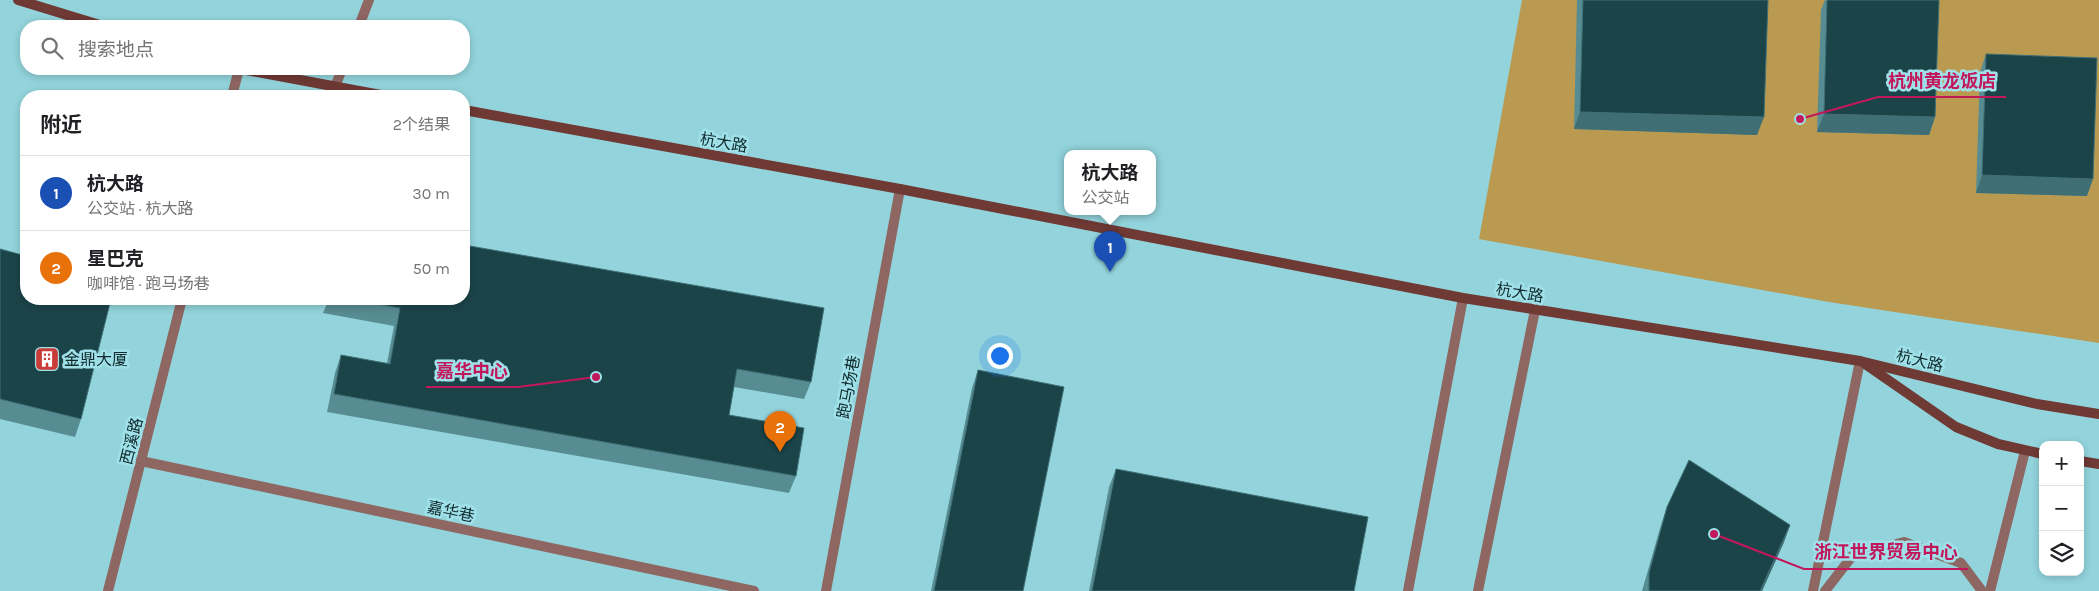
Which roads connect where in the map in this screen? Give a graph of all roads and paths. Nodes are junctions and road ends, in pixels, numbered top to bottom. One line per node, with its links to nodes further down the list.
1 (18, 0): 3 (main road)
2 (369, 0): 4 (street)
3 (83, 20)
4 (361, 20)
5 (238, 75): 9 (street)
6 (272, 75): 8 (main road)
7 (340, 75): 8 (street)
8 (335, 87): 10 (main road)
9 (234, 90)
10 (352, 90)
11 (470, 111): 12 (main road, 杭大路)
12 (900, 189): 13 (main road, 杭大路); 25 (street, 跑马场巷)
13 (1463, 298): 15 (main road, 杭大路); 26 (street)
14 (180, 305): 20 (street, 西溪路)
15 (1535, 310): 16 (main road, 杭大路); 27 (street)
16 (1860, 361): 17 (main road, 杭大路); 18 (main road); 28 (street)
17 (2099, 414)
18 (2025, 451): 19 (main road); 31 (street)
19 (2039, 453)
20 (141, 461): 23 (street, 西溪路); 24 (street, 嘉华巷)
21 (2084, 462): 22 (main road)
22 (2099, 464)
23 (108, 591)
24 (754, 591)
25 (826, 591)
26 (1408, 591)
27 (1478, 591)
28 (1813, 591)
29 (1825, 591): 30 (street)
30 (1982, 591)
31 (1990, 591)

